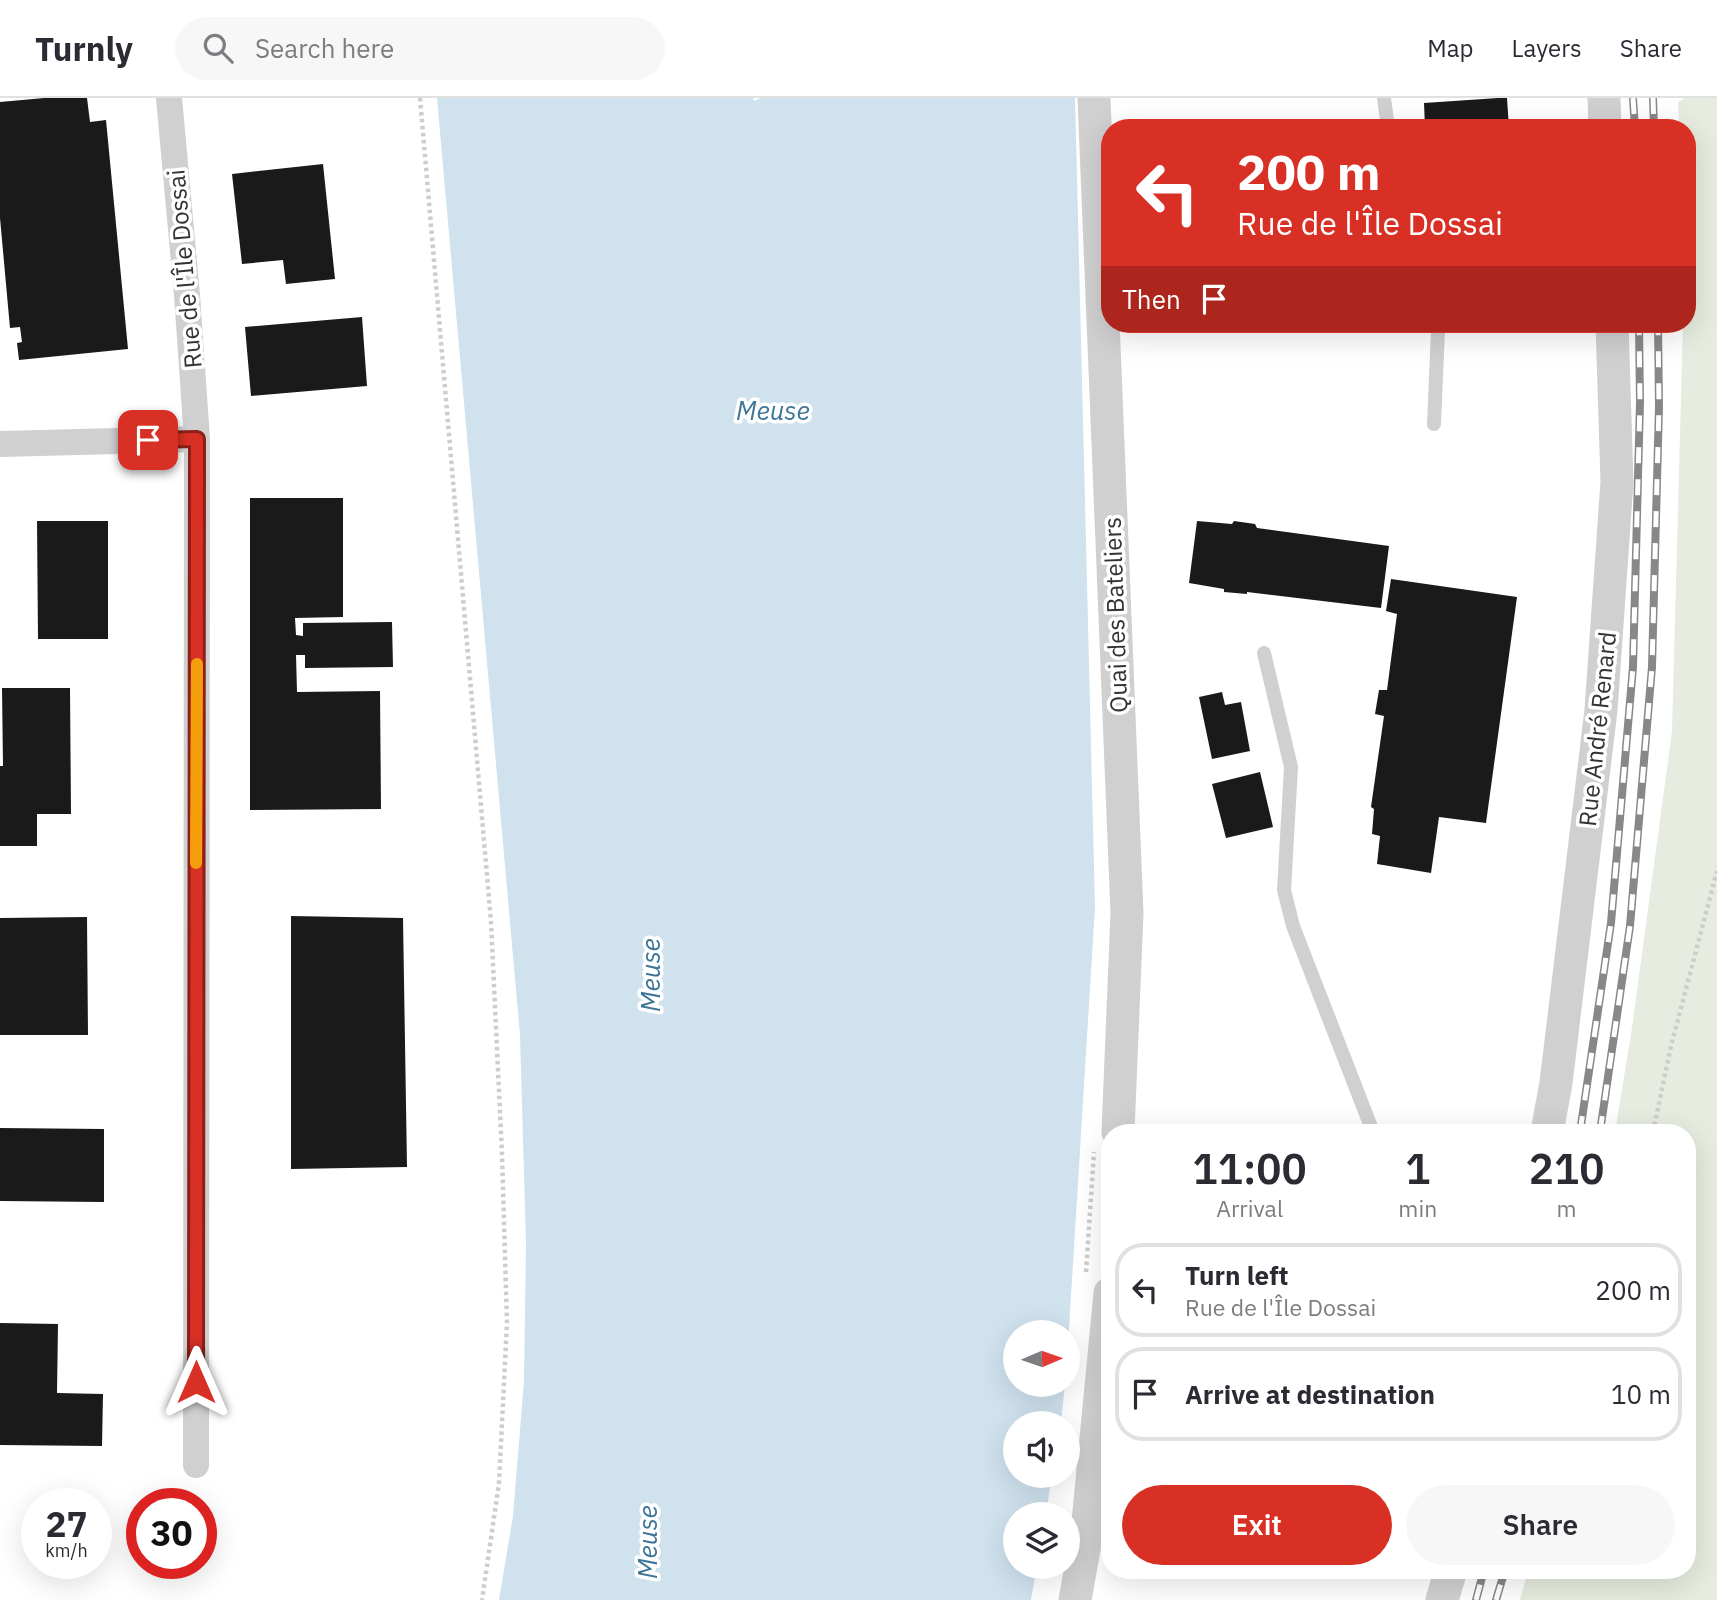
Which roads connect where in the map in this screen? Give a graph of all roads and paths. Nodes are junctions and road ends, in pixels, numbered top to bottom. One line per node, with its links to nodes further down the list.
1 (170, 98): 13 (street, Rue de l'Île Dossai)
2 (419, 98): 24 (path)
3 (1094, 98): 8 (street, Quai des Bateliers)
4 (1384, 98): 6 (lane)
5 (1604, 98): 7 (street)
6 (1387, 119)
7 (1605, 119)
8 (1101, 271)
9 (1104, 333): 17 (street, Quai des Bateliers)
10 (1438, 333): 12 (lane)
11 (1612, 333): 19 (street, Rue André Renard)
12 (1434, 424)
13 (197, 439): 14 (street); 22 (street, Rue de l'Île Dossai)
14 (0, 444)
15 (1264, 653): 18 (lane)
16 (1717, 871): 20 (path)
17 (1118, 1124)
18 (1370, 1124)
19 (1549, 1124)
20 (1655, 1124)
21 (1101, 1387): 25 (street)
22 (195, 1465)
23 (1449, 1579): 26 (street)
24 (482, 1600)
25 (1075, 1600)
26 (1443, 1600)

